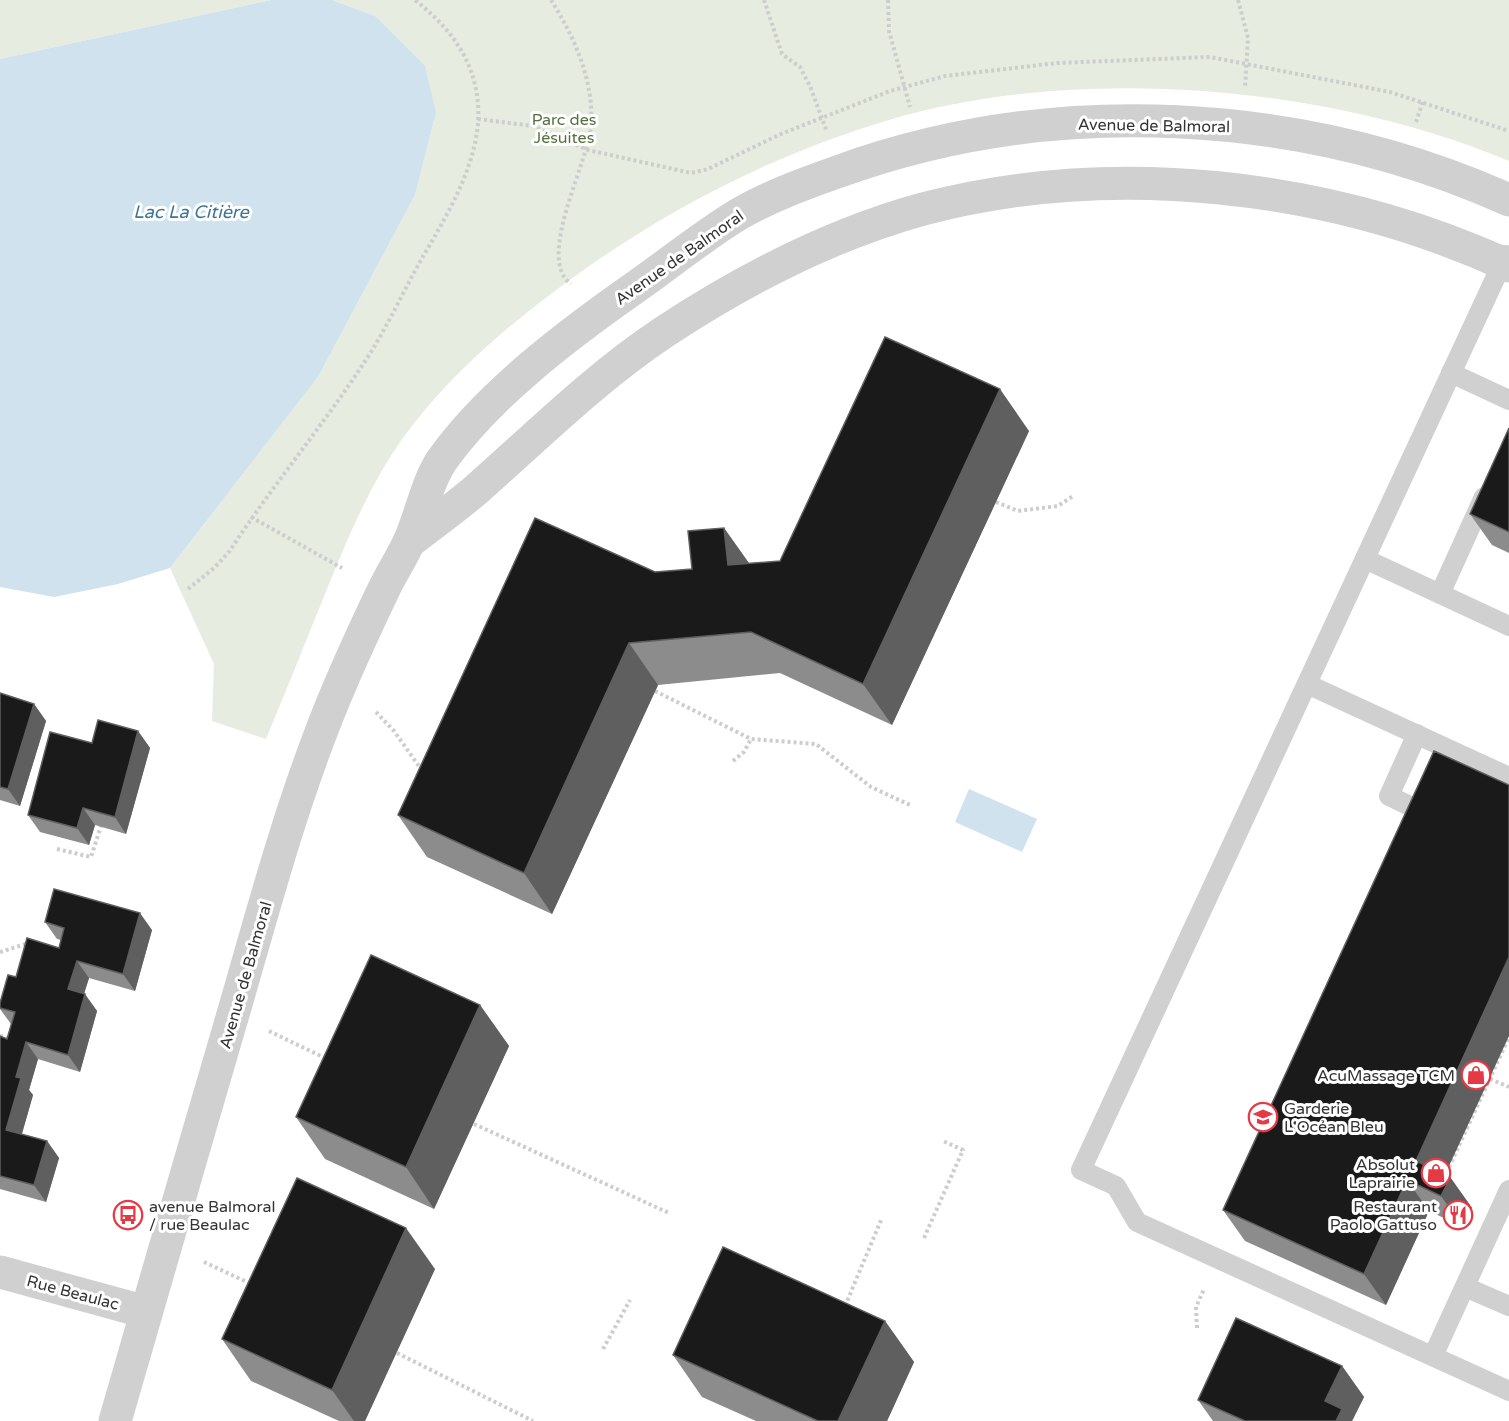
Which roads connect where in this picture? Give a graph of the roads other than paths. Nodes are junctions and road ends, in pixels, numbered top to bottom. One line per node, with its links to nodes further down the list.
1 (1509, 200): 6 (street, Avenue de Balmoral)
2 (1507, 259): 3 (lane); 6 (street, Avenue de Balmoral)
3 (1451, 373): 4 (lane); 7 (lane)
4 (1509, 400)
5 (1494, 475): 8 (lane)
6 (409, 542): 18 (street, Avenue de Balmoral)
7 (1365, 559): 8 (lane); 10 (lane)
8 (1440, 594): 9 (lane)
9 (1509, 627)
10 (1307, 684): 11 (lane); 19 (lane)
11 (1417, 734): 12 (lane); 13 (lane)
12 (1509, 777)
13 (1438, 819)
14 (1509, 1190): 16 (lane)
15 (0, 1272): 18 (street, Rue Beaulac)
16 (1465, 1287): 17 (lane); 19 (lane)
17 (1509, 1306)
18 (146, 1312): 21 (street, Avenue de Balmoral)
19 (1433, 1356): 20 (lane)
20 (1509, 1391)
21 (116, 1421)

